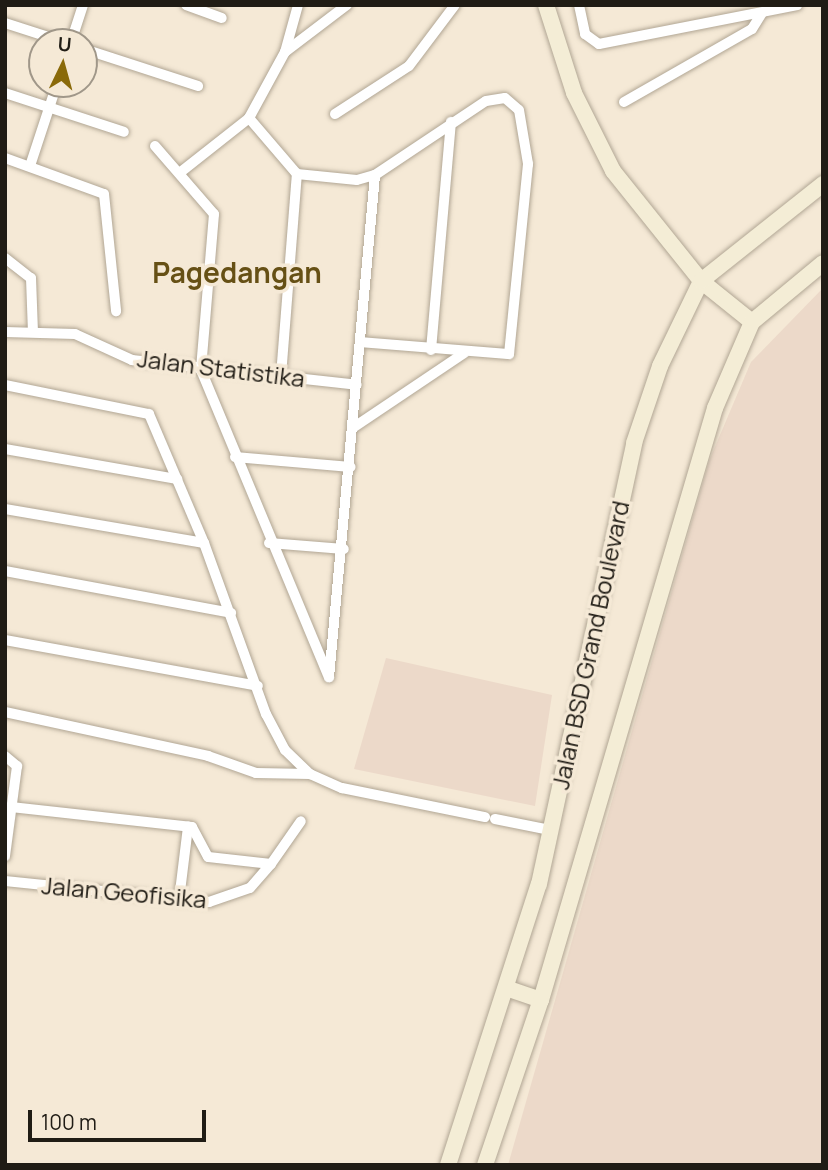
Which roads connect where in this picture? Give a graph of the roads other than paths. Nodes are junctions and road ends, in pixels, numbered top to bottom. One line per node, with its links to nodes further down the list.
1 (83, 5): 12 (street)
2 (186, 5): 10 (street)
3 (298, 5): 14 (street)
4 (347, 5): 14 (street)
5 (455, 5): 21 (street)
6 (546, 5): 34 (main road)
7 (579, 5): 9 (street)
8 (797, 5): 9 (street)
9 (762, 13): 19 (street)
10 (222, 18)
11 (5, 23): 13 (street)
12 (76, 28)
13 (28, 30)
14 (285, 52): 22 (street)
15 (98, 54): 16 (street)
16 (198, 86)
17 (5, 93): 20 (street)
18 (53, 98): 20 (street)
19 (624, 102)
20 (50, 108): 24 (street); 27 (street)
21 (335, 114)
22 (249, 118): 28 (street); 29 (street)
23 (451, 122): 30 (street); 40 (street); 41 (street)
24 (124, 132)
25 (155, 146): 28 (street)
26 (5, 158): 27 (street)
27 (30, 166): 35 (street)
28 (182, 171): 42 (street)
29 (297, 174): 30 (street); 43 (street)
30 (375, 175): 39 (street)
31 (823, 184): 34 (main road, Jalan BSD Grand Boulevard)
32 (5, 258): 38 (street)
33 (823, 263): 36 (main road, Jalan BSD Grand Boulevard)
34 (701, 281): 36 (main road); 65 (main road, Jalan BSD Grand Boulevard)
35 (116, 311)
36 (752, 322): 71 (main road, Jalan BSD Grand Boulevard)
37 (5, 332): 38 (street, Jalan Statistika)
38 (33, 332): 42 (street, Jalan Statistika)
39 (361, 342): 40 (street); 45 (street)
40 (431, 350): 41 (street)
41 (464, 353): 46 (street)
42 (201, 370): 43 (street, Jalan Statistika); 48 (street)
43 (281, 376): 45 (street, Jalan Statistika)
44 (5, 385): 50 (street)
45 (358, 385): 46 (street)
46 (354, 427): 49 (street)
47 (5, 449): 50 (street)
48 (235, 457): 49 (street); 52 (street)
49 (351, 467): 54 (street)
50 (177, 479): 53 (street)
51 (5, 509): 53 (street)
52 (269, 542): 54 (street); 54 (street)
53 (204, 543): 56 (street)
54 (344, 548)
55 (5, 571): 56 (street)
56 (230, 612): 58 (street)
57 (5, 640): 58 (street)
58 (258, 686): 61 (street)
59 (5, 712): 61 (street)
60 (5, 756): 62 (street)
61 (310, 774): 65 (street)
62 (11, 807): 64 (street); 66 (street)
63 (301, 821): 67 (street, Jalan Geofisika)
64 (188, 827): 67 (street, Jalan Geofisika); 69 (street)
65 (550, 830): 70 (main road, Jalan BSD Grand Boulevard)
66 (5, 856)
67 (271, 864): 69 (street, Jalan Geofisika)
68 (5, 881): 69 (street, Jalan Geofisika)
69 (179, 900)
70 (506, 988): 71 (main road); 72 (main road, Jalan BSD Grand Boulevard)
71 (541, 1000): 73 (main road, Jalan BSD Grand Boulevard)
72 (448, 1165)
73 (485, 1165)

